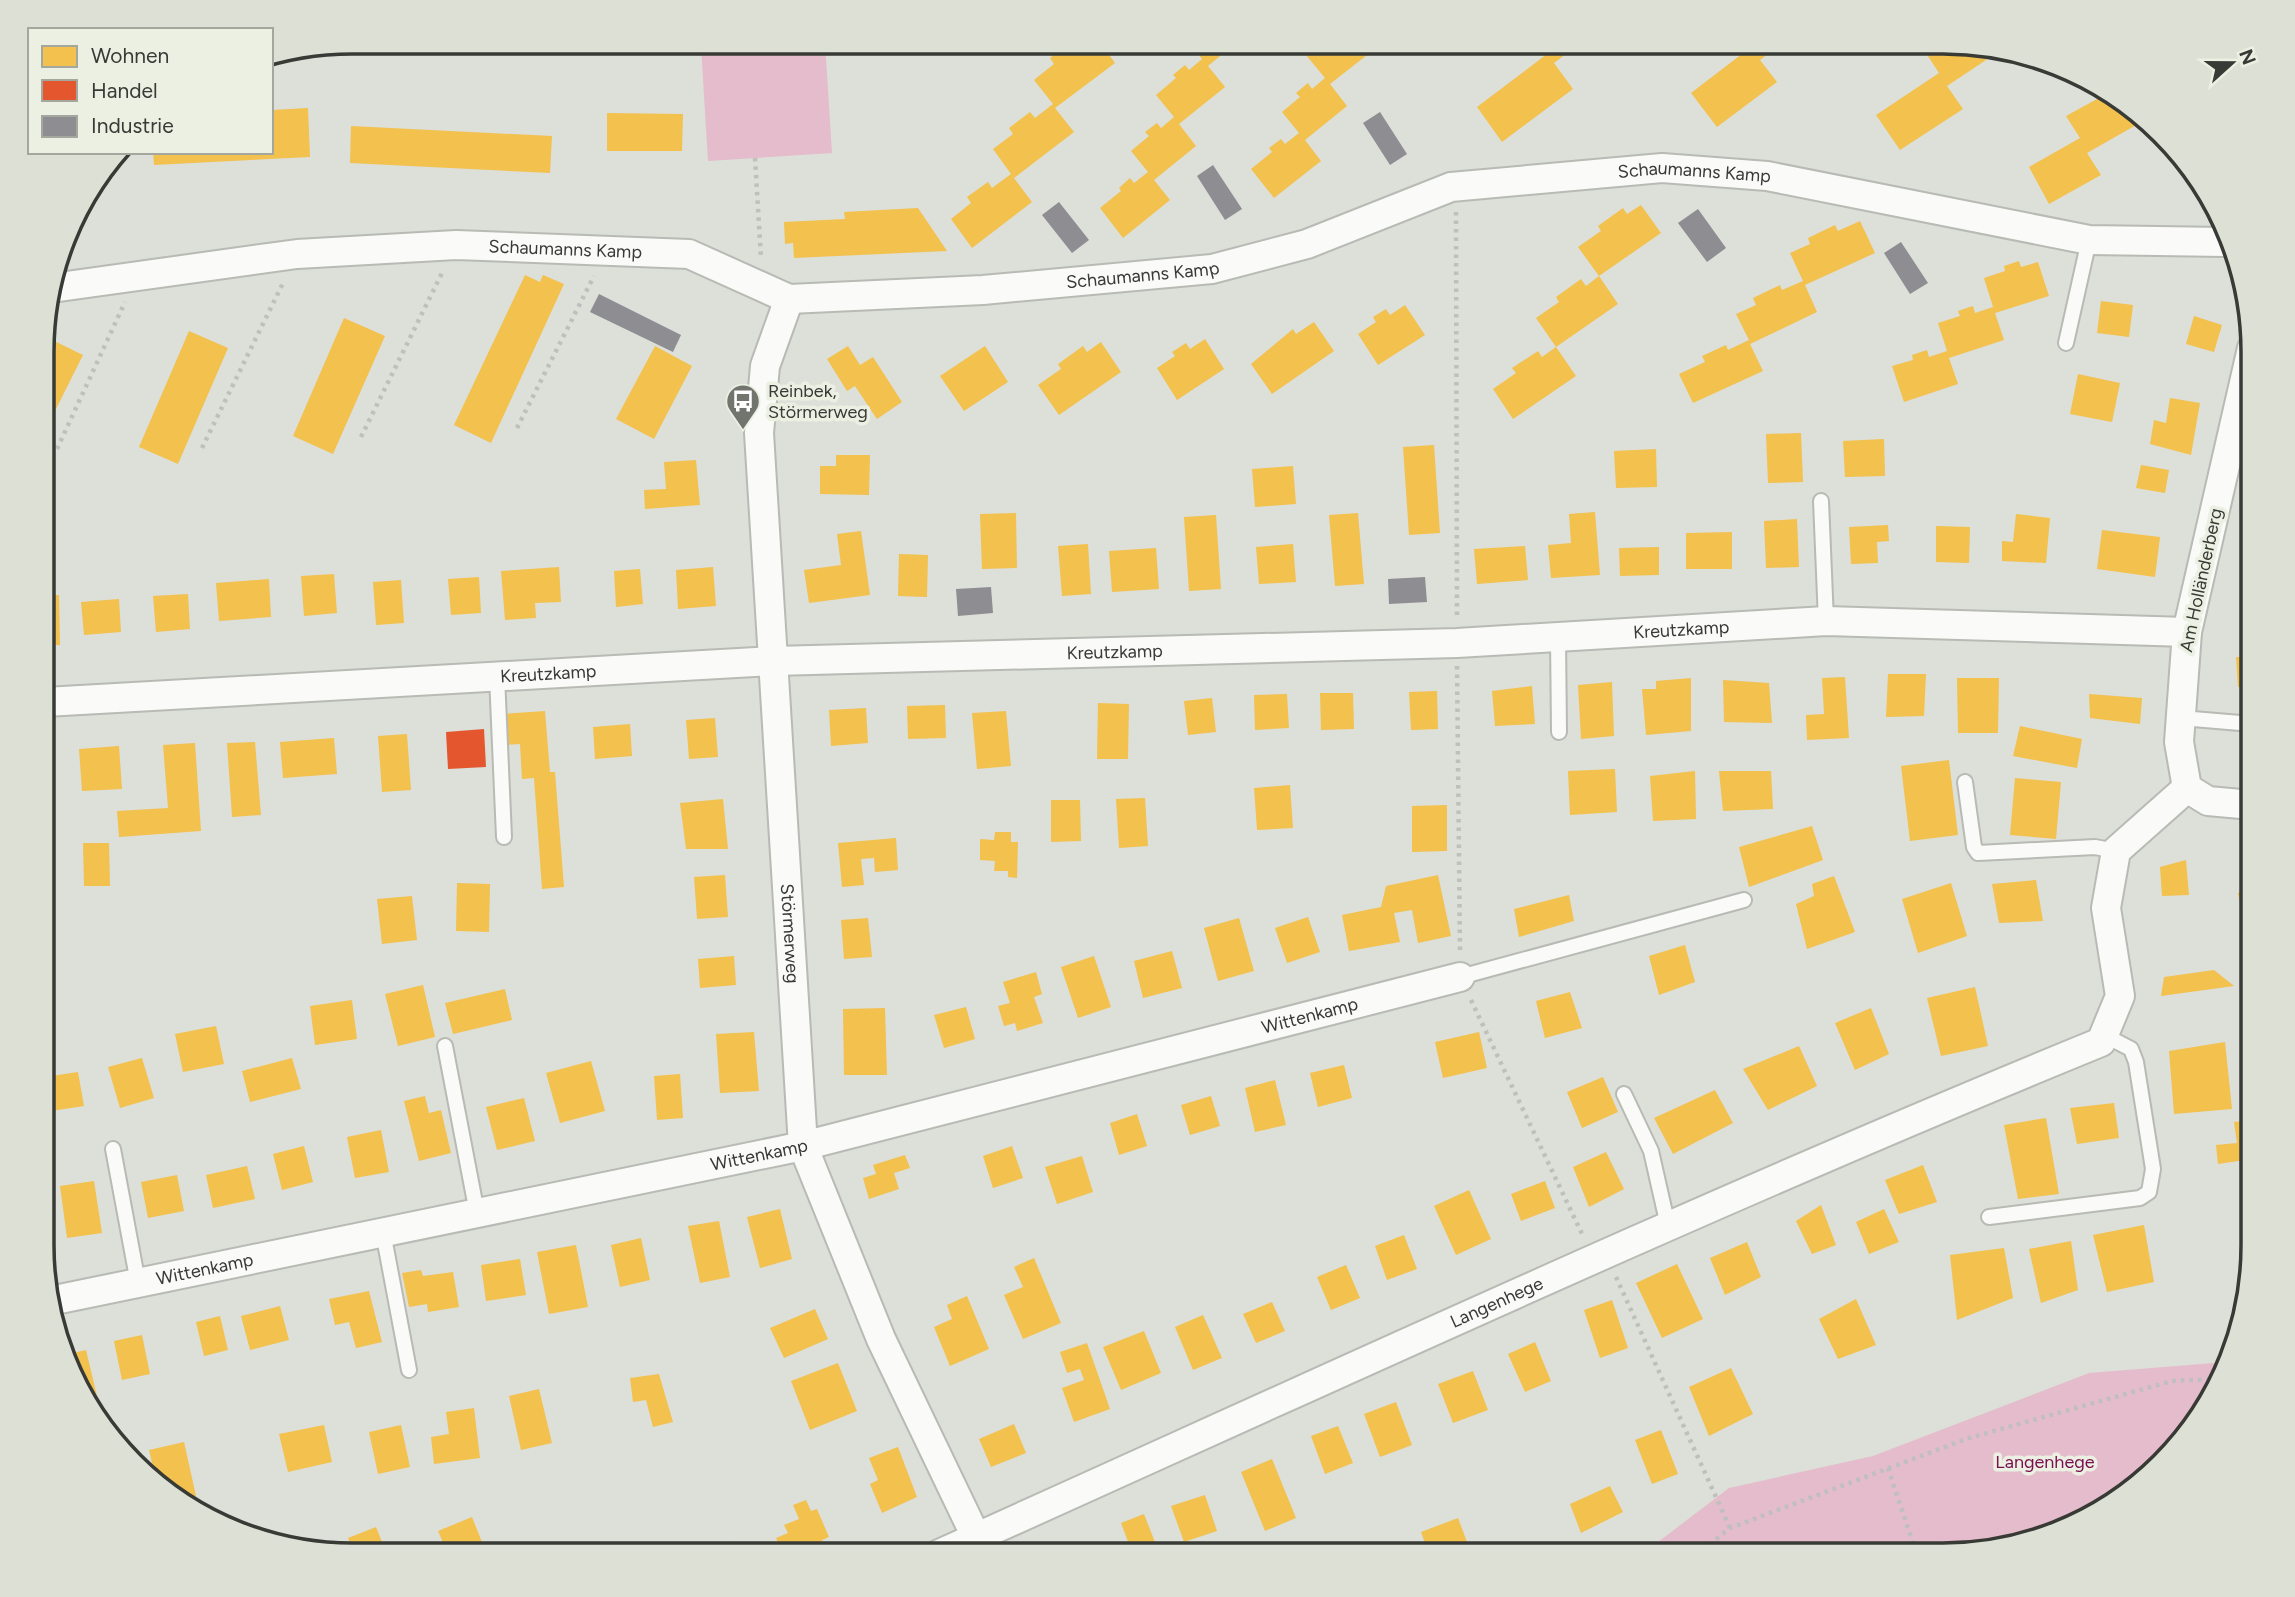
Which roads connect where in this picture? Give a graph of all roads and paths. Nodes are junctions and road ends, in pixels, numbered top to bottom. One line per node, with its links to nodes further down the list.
1 (755, 158): 10 (path)
2 (1451, 187): 3 (street, Schaumanns Kamp); 11 (street, Schaumanns Kamp); 22 (path)
3 (2089, 240): 4 (street, Schaumanns Kamp); 12 (lane)
4 (2220, 242)
5 (456, 245): 6 (street, Schaumanns Kamp); 7 (street, Schaumanns Kamp); 14 (path)
6 (607, 251): 10 (street, Schaumanns Kamp); 13 (path)
7 (297, 254): 8 (street, Schaumanns Kamp); 15 (path)
8 (137, 276): 9 (street, Schaumanns Kamp); 16 (path)
9 (62, 287)
10 (762, 287): 11 (street, Schaumanns Kamp)
11 (789, 299): 23 (street, Störmerweg)
12 (2066, 342)
13 (517, 428)
14 (360, 438)
15 (202, 448)
16 (57, 449)
17 (2241, 449): 20 (street, Am Holländerberg)
18 (1821, 501): 19 (lane)
19 (1826, 621): 20 (street, Kreutzkamp); 21 (street, Kreutzkamp)
20 (2187, 632): 26 (street, Am Holländerberg)
21 (1558, 637): 22 (street, Kreutzkamp); 28 (lane)
22 (1457, 643): 23 (street, Kreutzkamp)
23 (775, 661): 24 (street, Kreutzkamp); 39 (street, Störmerweg)
24 (497, 676): 25 (street, Kreutzkamp); 32 (lane)
25 (54, 701)
26 (2181, 718): 27 (lane); 30 (street, Am Holländerberg)
27 (2241, 723)
28 (1559, 732)
29 (1965, 782): 33 (lane)
30 (2187, 788): 31 (street); 33 (street)
31 (2241, 804)
32 (504, 837)
33 (2116, 851): 36 (street)
34 (1744, 900): 35 (lane)
35 (1460, 977): 39 (street, Wittenkamp)
36 (2104, 1035): 42 (lane); 43 (street, Langenhege)
37 (445, 1046): 41 (lane)
38 (1624, 1094): 43 (lane)
39 (803, 1146): 41 (street, Wittenkamp); 52 (street, Störmerweg)
40 (113, 1149): 46 (lane)
41 (477, 1213): 44 (street, Wittenkamp)
42 (1989, 1217)
43 (1668, 1226): 45 (street, Langenhege)
44 (383, 1232): 46 (street, Wittenkamp); 48 (lane)
45 (1605, 1254): 51 (path); 52 (street, Langenhege)
46 (138, 1283): 47 (street, Wittenkamp)
47 (59, 1299)
48 (409, 1370)
49 (2209, 1379): 50 (path)
50 (1888, 1468): 51 (path); 55 (path)
51 (1730, 1528): 54 (path)
52 (976, 1537): 53 (street, Langenhege)
53 (963, 1543)
54 (1711, 1543)
55 (1913, 1543)

